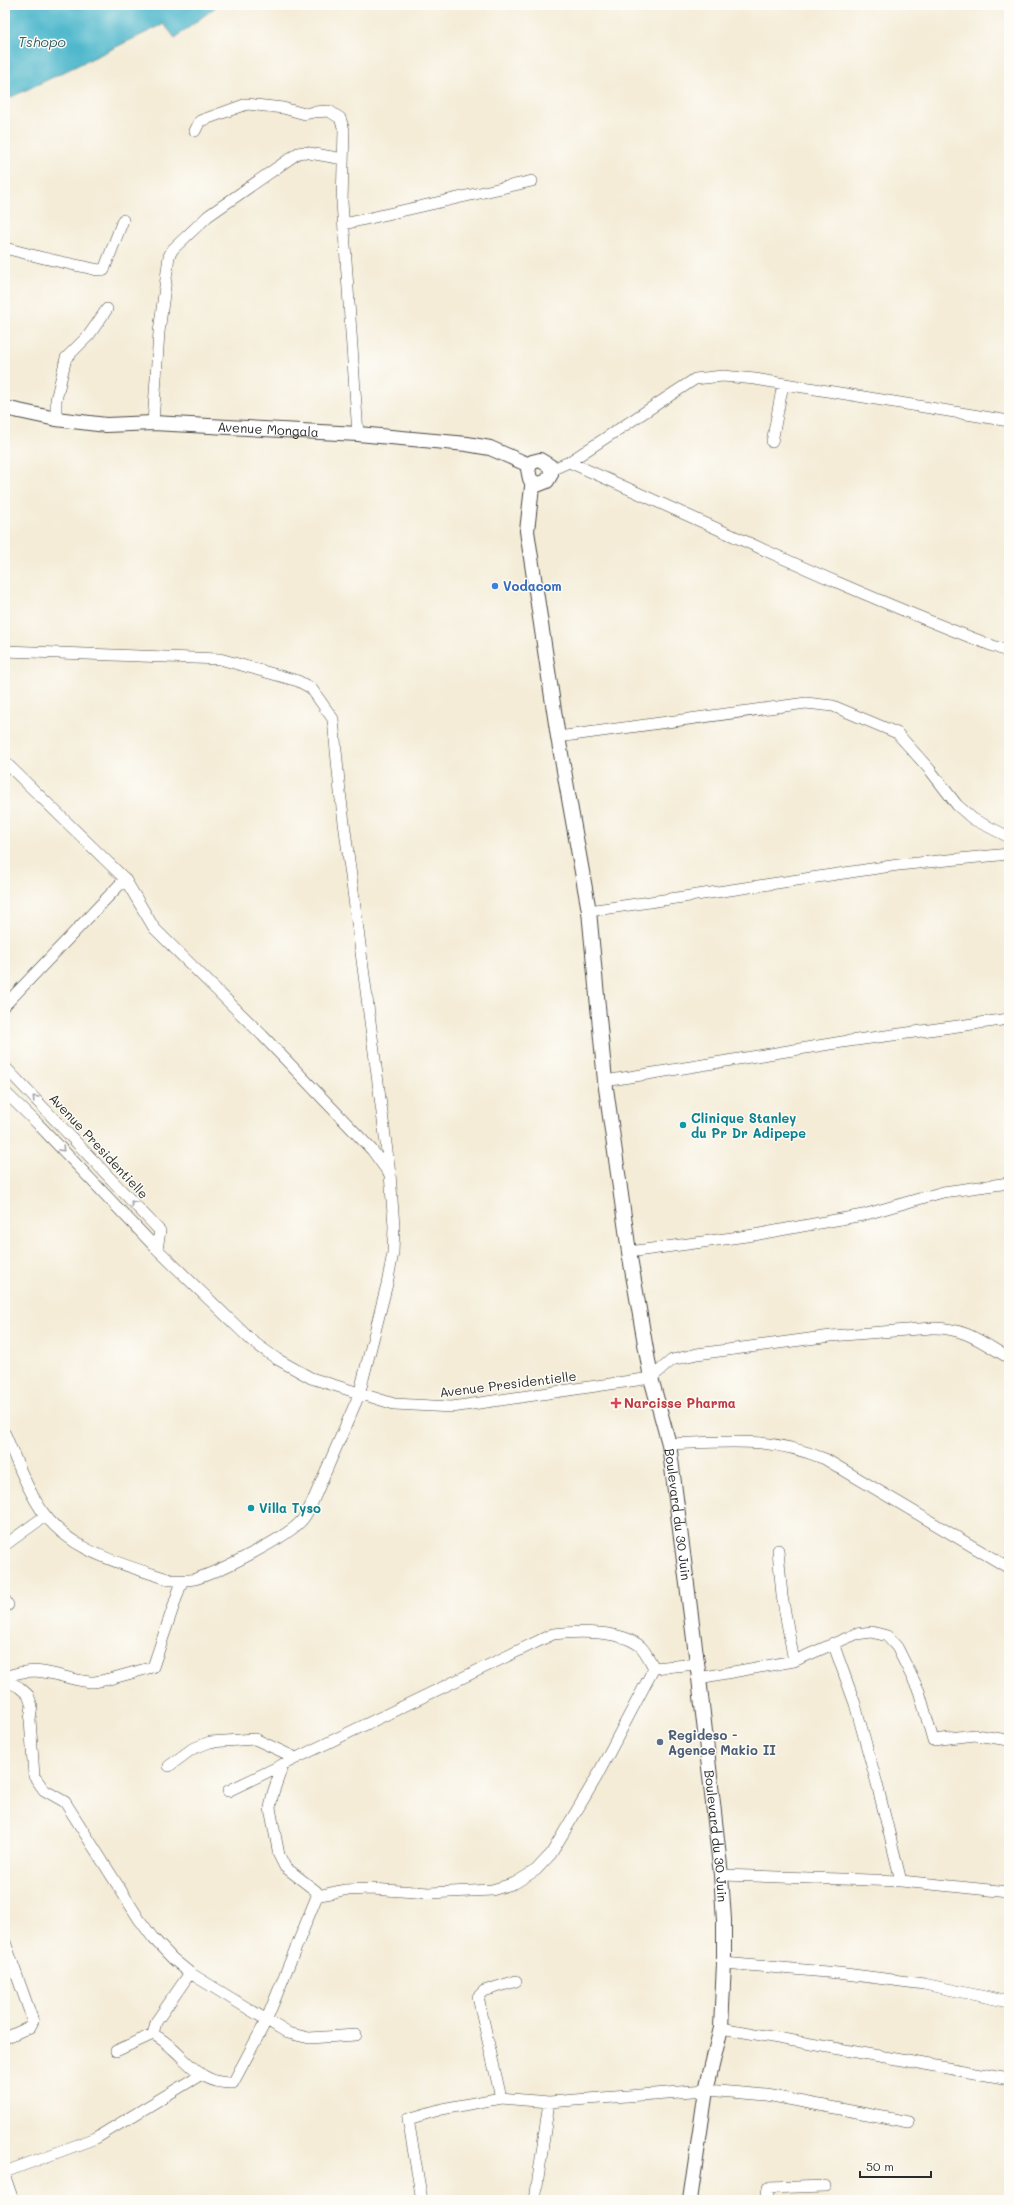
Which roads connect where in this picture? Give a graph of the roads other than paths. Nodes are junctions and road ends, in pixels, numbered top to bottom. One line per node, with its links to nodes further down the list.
1 (195, 131): 2 (street)
2 (343, 159): 5 (street); 12 (street)
3 (532, 181): 5 (street)
4 (123, 220): 6 (street)
5 (344, 224): 13 (street)
6 (5, 248)
7 (107, 309): 10 (street)
8 (783, 384): 11 (street); 14 (street); 15 (street)
9 (5, 408): 10 (street, Avenue Mongala)
10 (56, 419): 12 (street, Avenue Mongala)
11 (1009, 421)
12 (153, 423): 13 (street, Avenue Mongala)
13 (358, 434): 16 (street, Avenue Mongala)
14 (772, 442)
15 (569, 462): 17 (street); 20 (street)
16 (529, 465): 17 (street); 18 (street, Boulevard du 30 Juin)
17 (551, 470): 18 (street)
18 (532, 487): 21 (street, Boulevard du 30 Juin)
19 (5, 651): 34 (street)
20 (1009, 652)
21 (558, 737): 23 (street); 26 (street, Boulevard du 30 Juin)
22 (5, 762): 25 (street)
23 (1009, 836)
24 (1009, 854): 26 (street)
25 (125, 879): 27 (street); 34 (street)
26 (589, 911): 30 (street, Boulevard du 30 Juin)
27 (5, 1005)
28 (1009, 1019): 30 (street)
29 (5, 1067): 32 (street, Avenue Presidentielle, one-way to 29)
30 (605, 1080): 37 (street, Boulevard du 30 Juin)
31 (5, 1092): 33 (street, Avenue Presidentielle)
32 (51, 1115): 33 (street); 36 (street, Avenue Presidentielle, one-way to 32)
33 (38, 1124): 36 (street, Avenue Presidentielle, one-way to 36)
34 (390, 1174): 40 (street)
35 (1009, 1183): 37 (street)
36 (156, 1250): 40 (street, Avenue Presidentielle)
37 (629, 1252): 39 (street, Boulevard du 30 Juin)
38 (1009, 1358): 39 (street)
39 (651, 1378): 40 (street, Avenue Presidentielle); 42 (street, Boulevard du 30 Juin)
40 (359, 1395): 47 (street)
41 (5, 1434): 43 (street)
42 (669, 1444): 46 (street); 51 (street, Boulevard du 30 Juin)
43 (45, 1516): 44 (street); 47 (street)
44 (5, 1545)
45 (778, 1550): 49 (street)
46 (1009, 1568)
47 (182, 1581): 52 (street)
48 (833, 1643): 49 (street); 54 (street); 60 (street)
49 (794, 1661): 51 (street)
50 (654, 1668): 51 (street); 55 (street); 62 (street)
51 (698, 1671): 59 (street, Boulevard du 30 Juin)
52 (5, 1677)
53 (5, 1680): 65 (street)
54 (1009, 1740)
55 (296, 1758): 56 (street); 57 (street)
56 (283, 1764): 58 (street); 62 (street)
57 (169, 1766)
58 (228, 1792)
59 (721, 1875): 60 (street); 64 (street, Boulevard du 30 Juin)
60 (901, 1881): 61 (street)
61 (1009, 1892)
62 (317, 1896): 68 (street)
63 (5, 1942): 72 (street)
64 (724, 1963): 67 (street); 69 (street, Boulevard du 30 Juin)
65 (190, 1973): 68 (street); 70 (street)
66 (516, 1981): 77 (street)
67 (1009, 2002)
68 (266, 2021): 71 (street); 74 (street)
69 (721, 2028): 75 (street); 76 (street, Boulevard du 30 Juin)
70 (153, 2034): 73 (street); 74 (street)
71 (356, 2035)
72 (5, 2038)
73 (116, 2051)
74 (200, 2075): 80 (street)
75 (1009, 2079)
76 (706, 2090): 78 (street); 79 (street); 86 (street, Boulevard du 30 Juin)
77 (501, 2098): 78 (street); 84 (street)
78 (549, 2102): 85 (street)
79 (909, 2122)
80 (5, 2172)
81 (5, 2177): 83 (street)
82 (826, 2186): 87 (street)
83 (13, 2200)
84 (422, 2200)
85 (535, 2200)
86 (690, 2200)
87 (766, 2200)

